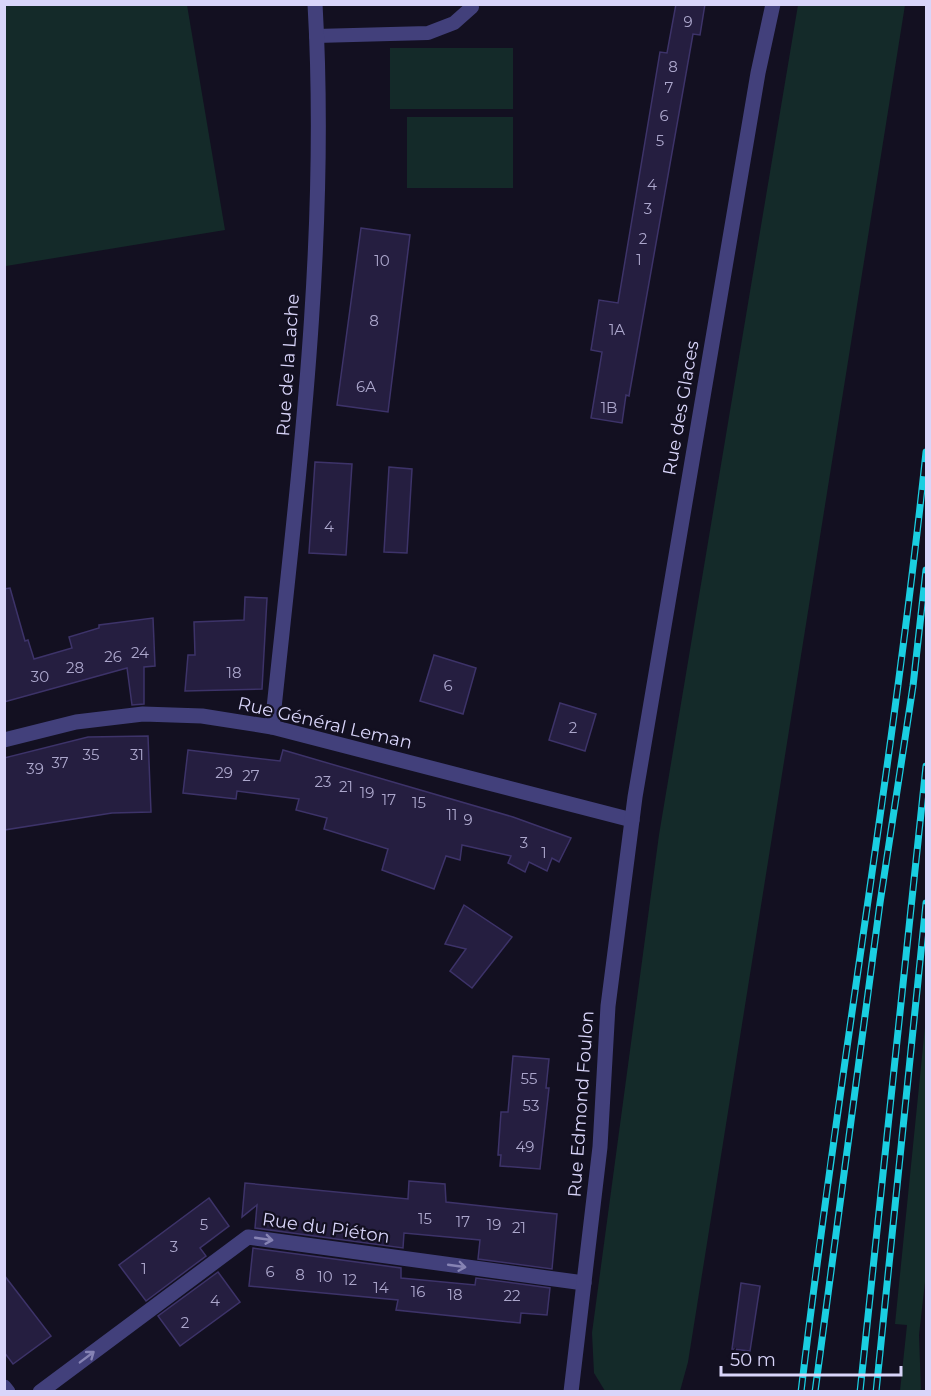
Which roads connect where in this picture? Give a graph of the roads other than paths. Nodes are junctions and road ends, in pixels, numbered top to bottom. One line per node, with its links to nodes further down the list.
1 (315, 4): 4 (street, Rue de la Lache)
2 (773, 4): 7 (street, Rue des Glaces)
3 (472, 7): 4 (lane)
4 (316, 36): 5 (street, Rue de la Lache)
5 (272, 727): 6 (street, Rue Général Leman); 7 (street, Rue Général Leman)
6 (4, 740)
7 (632, 820): 8 (street, Rue Edmond Foulon)
8 (584, 1283): 11 (street, Rue du Piéton, one-way to 8); 12 (street, Rue Edmond Foulon)
9 (4, 1387): 10 (street)
10 (8, 1392)
11 (40, 1392)
12 (570, 1392)

